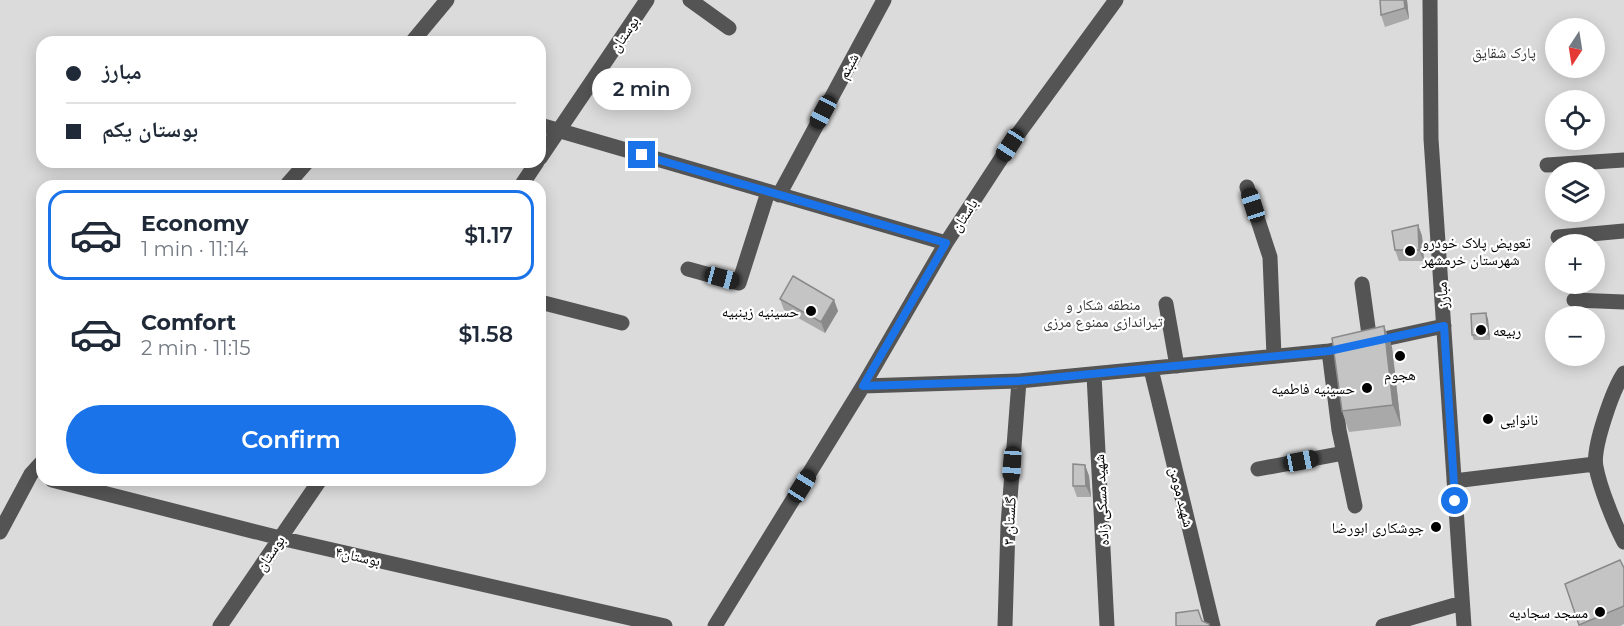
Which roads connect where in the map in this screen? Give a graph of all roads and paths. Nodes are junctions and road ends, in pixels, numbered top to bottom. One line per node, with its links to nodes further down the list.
1 (447, 0): 8 (street)
2 (647, 0): 10 (street, بوستان)
3 (690, 0): 7 (street)
4 (884, 0): 17 (street, شبنم)
5 (1116, 0): 20 (street, باستان)
6 (1430, 0): 28 (street, مبارز)
7 (729, 28)
8 (417, 36)
9 (546, 127): 10 (street)
10 (558, 130): 11 (street, بوستان); 17 (street)
11 (546, 149)
12 (1624, 160): 13 (street)
13 (1593, 162)
14 (302, 168): 15 (street)
15 (291, 180)
16 (1247, 187): 31 (street)
17 (773, 193): 20 (street); 21 (street, شبنم)
18 (1624, 231): 19 (street)
19 (1591, 234)
20 (946, 243): 37 (street, باستان)
21 (688, 269)
22 (1362, 284): 29 (street)
23 (1574, 300): 24 (street)
24 (1624, 302)
25 (546, 304): 27 (street)
26 (1166, 304): 32 (street)
27 (622, 323)
28 (1444, 326): 29 (street); 43 (street, مبارز)
29 (1370, 342): 30 (street)
30 (1329, 351): 31 (street); 39 (street)
31 (1274, 356): 32 (street)
32 (1177, 366): 33 (street)
33 (1151, 369): 35 (street); 56 (street, شهید مومن)
34 (1624, 373): 38 (street)
35 (1094, 375): 36 (street); 55 (street, شهید مسکی زاده)
36 (1019, 381): 37 (street); 54 (street, گلستان ۳)
37 (863, 386): 53 (street, باستان)
38 (1619, 391): 40 (street)
39 (1344, 453): 41 (street); 46 (street)
40 (1595, 465): 43 (street); 49 (street)
41 (1258, 469)
42 (36, 476): 47 (street)
43 (1454, 481): 50 (street, مبارز)
44 (76, 486): 48 (street, بوستان۴)
45 (316, 486): 48 (street, بوستان)
46 (1355, 506)
47 (0, 532)
48 (280, 538): 51 (street, بوستان); 52 (street, بوستان۴)
49 (1624, 542)
50 (1462, 603): 57 (street); 58 (street, مبارز)
51 (220, 626)
52 (665, 626)
53 (715, 626)
54 (1005, 626)
55 (1107, 626)
56 (1213, 626)
57 (1383, 626)
58 (1464, 626)

